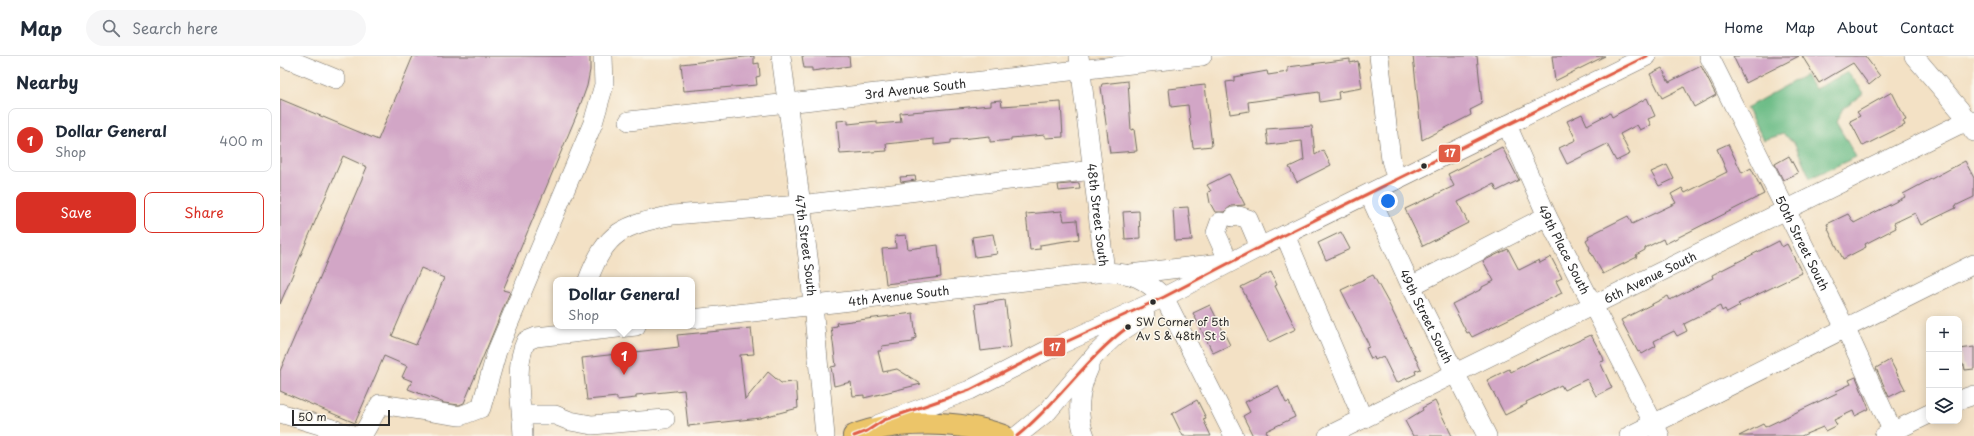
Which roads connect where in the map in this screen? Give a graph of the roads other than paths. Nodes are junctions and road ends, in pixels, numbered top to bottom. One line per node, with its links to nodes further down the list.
1 (280, 56): 11 (street)
2 (603, 56): 49 (street)
3 (781, 56): 12 (street, 47th Street South)
4 (1202, 56): 9 (street, 3rd Avenue South)
5 (1379, 56): 17 (street)
6 (1647, 56): 10 (street)
7 (1709, 56): 20 (street, 50th Street South)
8 (1914, 56): 15 (street)
9 (1080, 63): 12 (street, 3rd Avenue South); 16 (street, 48th Street South)
10 (1618, 63): 14 (street)
11 (336, 79)
12 (787, 104): 13 (street, 3rd Avenue South); 19 (street, 47th Street South)
13 (629, 121)
14 (1507, 125): 17 (street); 21 (street, 49th Place South)
15 (1972, 125): 20 (street, 6th Avenue South)
16 (1093, 170): 19 (street); 26 (street, 48th Street South)
17 (1397, 180): 18 (street)
18 (1369, 194): 22 (street); 29 (street, 49th Street South)
19 (800, 205): 28 (street); 31 (street, 47th Street South)
20 (1786, 211): 32 (street, 6th Avenue South); 35 (street, 50th Street South)
21 (1547, 216): 29 (street); 32 (street, 49th Place South)
22 (1285, 235): 23 (street); 44 (street)
23 (1260, 247): 24 (street); 24 (street)
24 (1230, 262): 27 (street); 30 (street)
25 (1974, 264): 35 (street)
26 (1105, 272): 27 (street, 48th Street South); 31 (street, 4th Avenue South)
27 (1130, 274): 30 (street, 48th Street South)
28 (589, 277)
29 (1411, 286): 37 (street, 49th Street South)
30 (1161, 298): 36 (street); 46 (street); 55 (street, 48th Street South)
31 (814, 305): 33 (street, 4th Avenue South); 51 (street, 47th Street South)
32 (1594, 305): 37 (street, 6th Avenue South); 45 (street, 49th Place South)
33 (695, 319)
34 (587, 329): 41 (street)
35 (1845, 329): 45 (street); 47 (street, 50th Street South)
36 (1097, 353): 53 (street); 54 (street)
37 (1456, 372): 44 (street, 6th Avenue South); 57 (street, 49th Street South)
38 (1974, 396): 39 (street)
39 (1962, 399)
40 (280, 413): 48 (street)
41 (522, 415): 43 (street); 50 (street)
42 (1926, 415): 47 (street)
43 (665, 419)
44 (1363, 419): 56 (street, 6th Avenue South)
45 (1657, 430): 58 (street)
46 (861, 433): 52 (main road)
47 (1888, 434)
48 (356, 436)
49 (362, 436)
50 (523, 436)
51 (825, 436)
52 (1003, 436)
53 (1017, 436)
54 (1085, 436)
55 (1234, 436)
56 (1328, 436)
57 (1487, 436)
58 (1629, 436)

